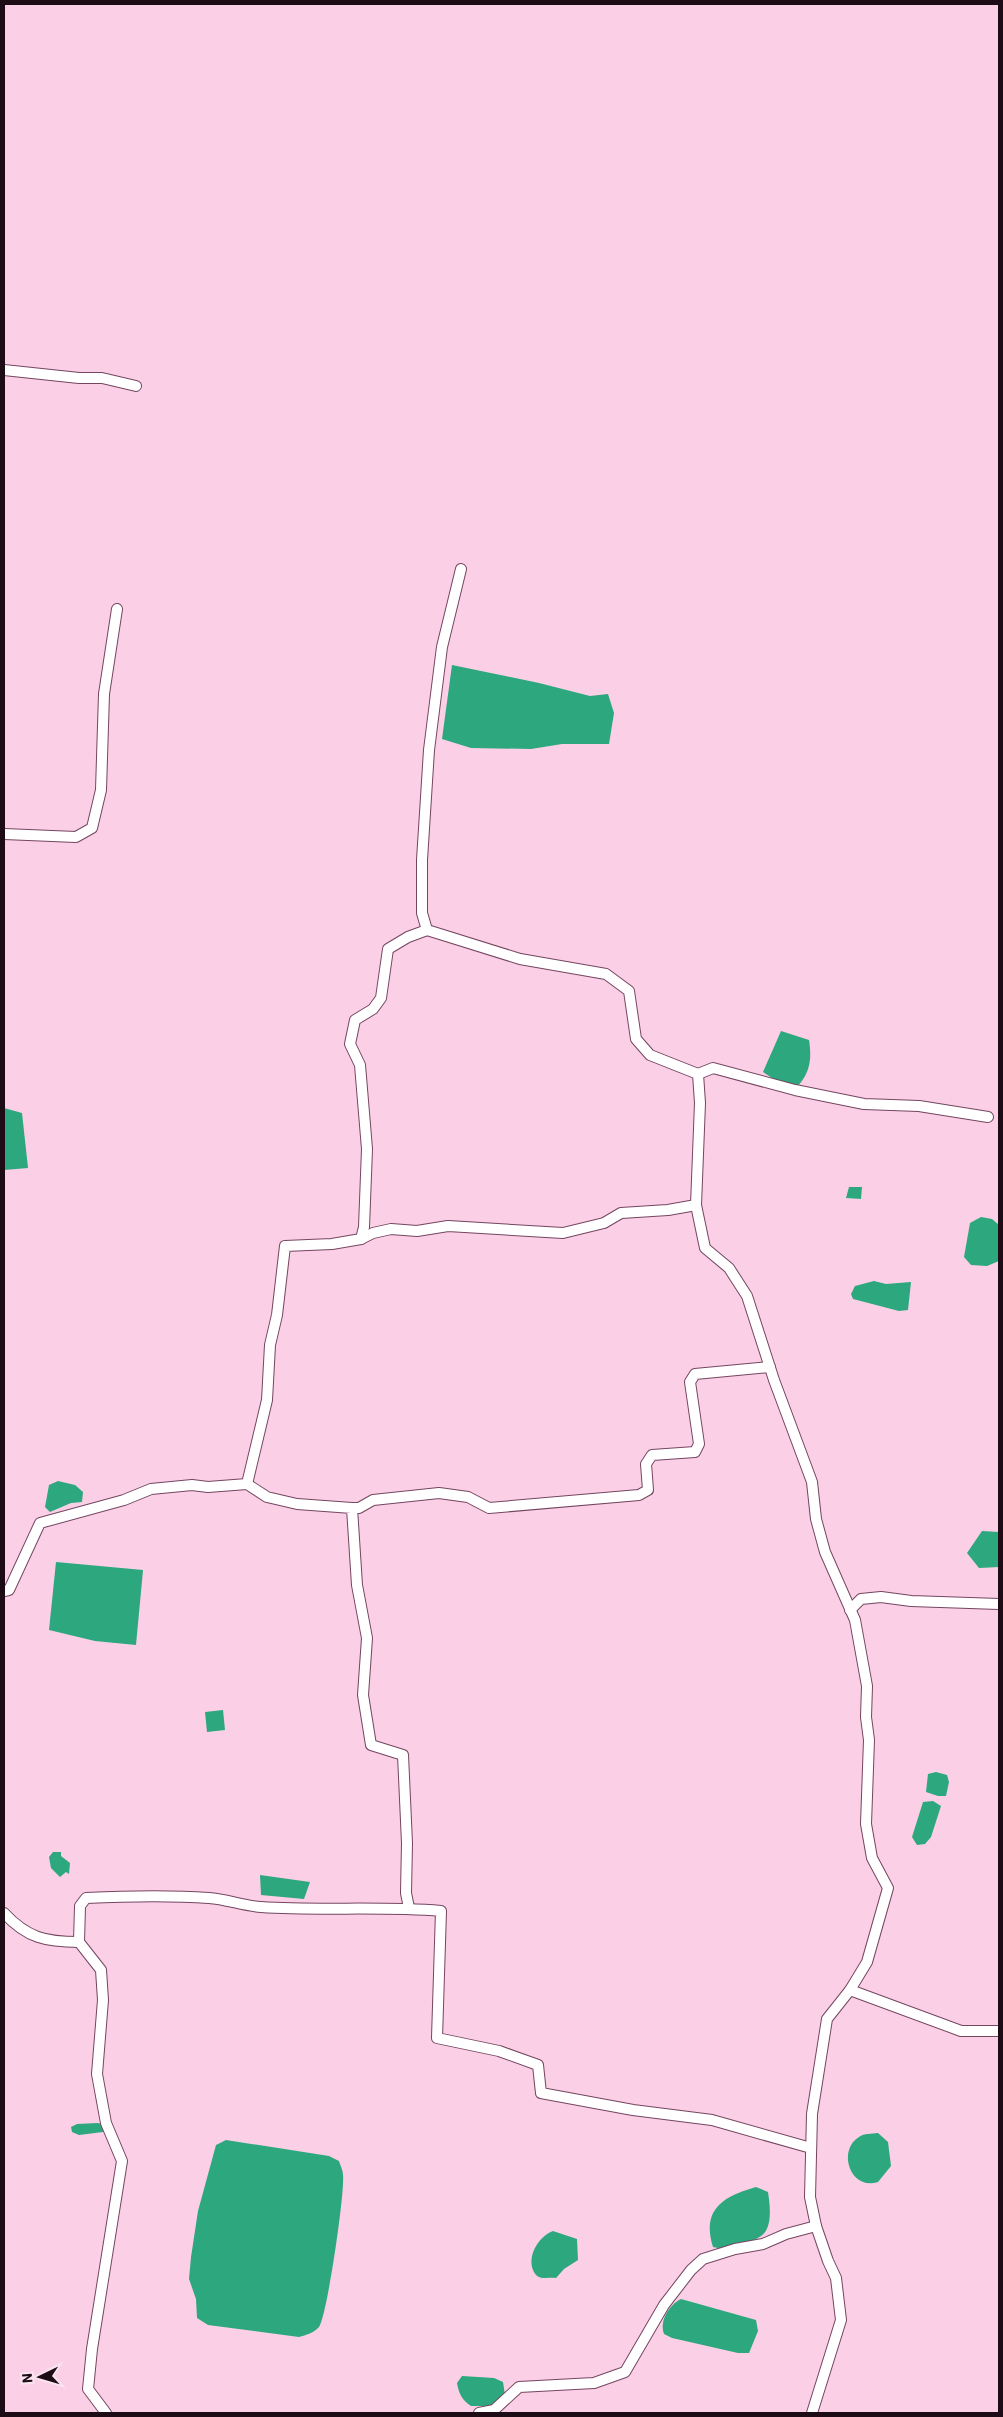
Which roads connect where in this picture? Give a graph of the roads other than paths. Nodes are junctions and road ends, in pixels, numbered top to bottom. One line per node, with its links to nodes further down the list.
1 (4, 370): 2 (street)
2 (136, 386)
3 (461, 569): 6 (street)
4 (116, 609): 5 (street)
5 (4, 834)
6 (427, 930): 7 (street); 10 (street)
7 (698, 1074): 8 (street); 9 (street)
8 (988, 1117)
9 (696, 1204): 10 (street); 11 (street)
10 (361, 1239): 12 (street)
11 (770, 1367): 13 (street); 16 (street)
12 (248, 1484): 13 (street); 14 (street)
13 (352, 1508): 17 (street)
14 (4, 1591)
15 (999, 1604): 16 (street)
16 (850, 1610): 20 (street)
17 (409, 1908): 19 (street); 22 (street)
18 (4, 1913): 19 (street)
19 (79, 1942): 24 (street)
20 (850, 1990): 21 (street); 22 (street)
21 (999, 2030)
22 (812, 2148): 23 (street)
23 (816, 2226): 25 (street); 26 (street)
24 (106, 2413)
25 (478, 2413)
26 (812, 2413)

